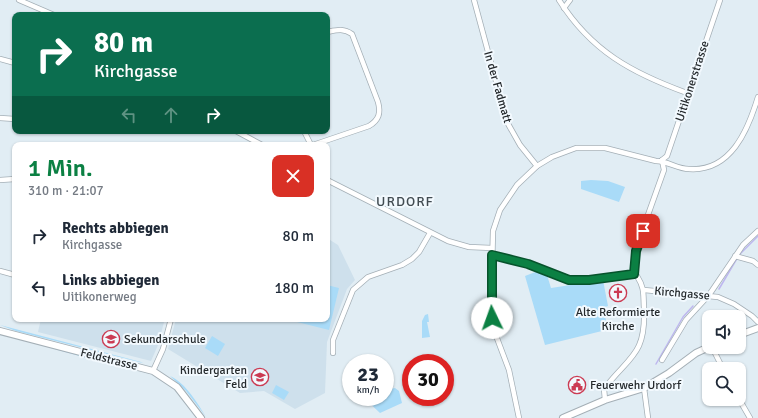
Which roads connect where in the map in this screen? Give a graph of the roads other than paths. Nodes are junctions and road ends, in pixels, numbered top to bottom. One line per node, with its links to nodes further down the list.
1 (18, 0): 7 (street)
2 (474, 0): 19 (street, In der Fadmatt)
3 (559, 0): 6 (street)
4 (570, 0): 6 (street)
5 (720, 0): 11 (street, Uitikonerstrasse)
6 (564, 8): 11 (street)
7 (47, 12)
8 (330, 31): 17 (street)
9 (0, 58): 10 (street)
10 (12, 62)
11 (687, 93): 18 (street, Uitikonerstrasse)
12 (758, 97): 18 (street)
13 (0, 118): 14 (street)
14 (12, 119)
15 (242, 134): 16 (street)
16 (256, 142)
17 (321, 142)
18 (662, 160): 19 (street); 31 (street)
19 (537, 166): 25 (street)
20 (12, 179): 21 (street)
21 (0, 180)
22 (330, 182): 24 (street)
23 (758, 231): 27 (street)
24 (430, 233): 25 (street); 40 (street)
25 (492, 248): 26 (street)
26 (492, 255): 31 (street); 47 (street)
27 (737, 257): 28 (street); 33 (street)
28 (758, 265)
29 (0, 271): 30 (street)
30 (12, 274)
31 (634, 274): 32 (street, Kirchgasse)
32 (644, 290): 33 (street, Kirchgasse); 44 (street)
33 (709, 295): 35 (street, Kirchgasse); 41 (street)
34 (170, 322): 42 (street)
35 (758, 322)
36 (758, 328): 38 (main road)
37 (0, 331): 42 (main road, Feldstrasse)
38 (746, 332)
39 (702, 350): 43 (main road)
40 (333, 353)
41 (662, 360)
42 (153, 371): 46 (main road, Feldstrasse)
43 (644, 388): 44 (main road); 49 (street)
44 (605, 400): 48 (main road)
45 (743, 406): 50 (street)
46 (201, 418)
47 (519, 418)
48 (562, 418)
49 (648, 418)
50 (750, 418)

